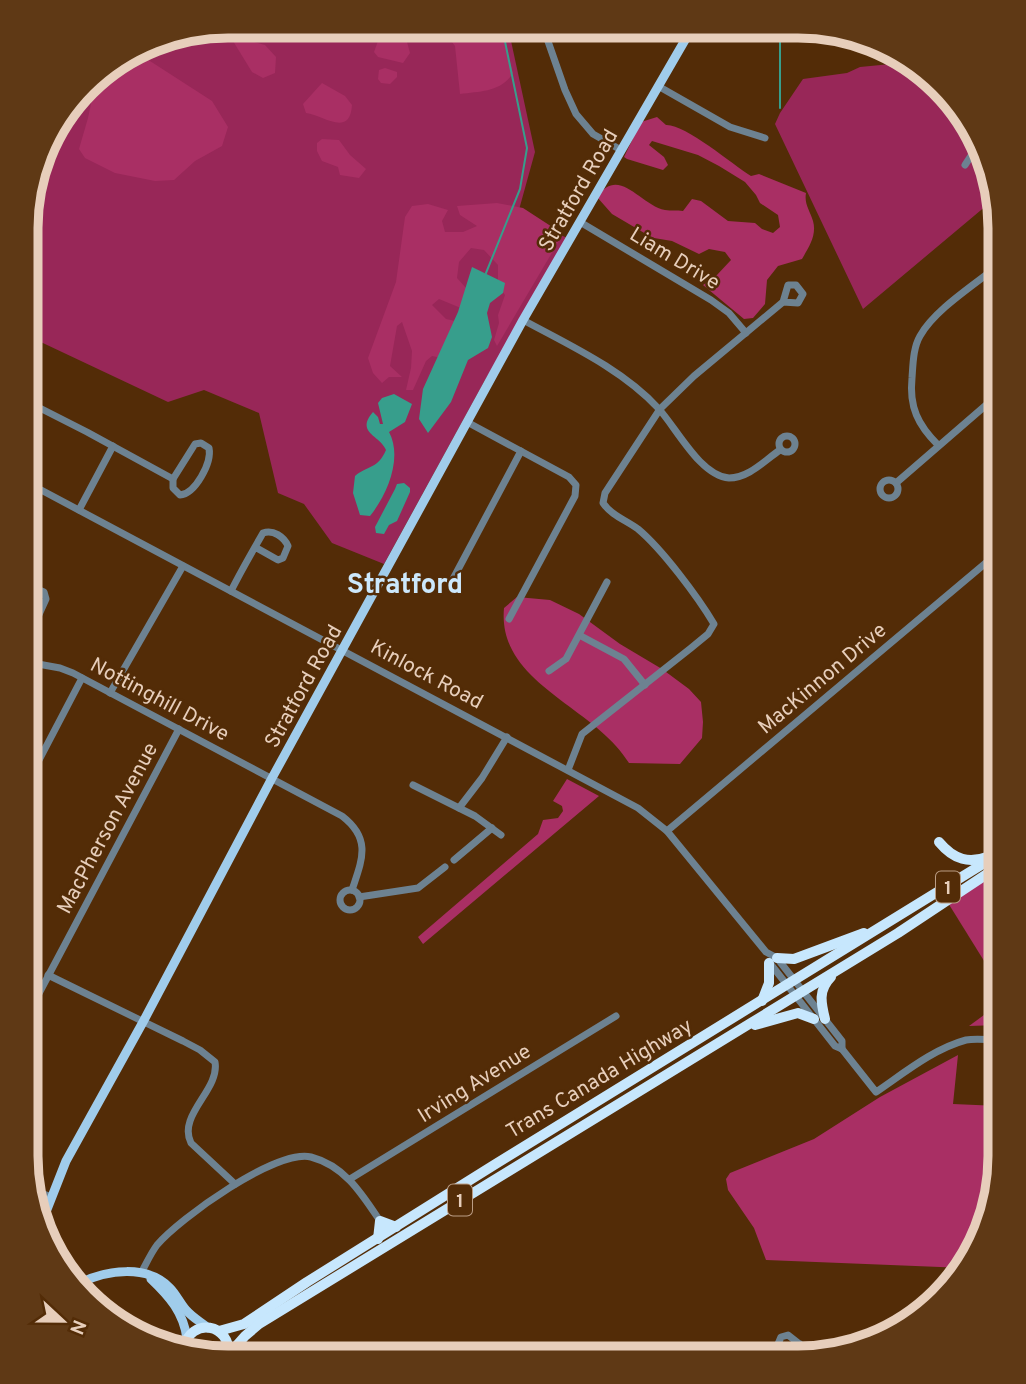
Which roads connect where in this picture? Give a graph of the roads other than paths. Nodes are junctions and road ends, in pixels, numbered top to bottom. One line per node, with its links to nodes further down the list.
1 (547, 38): 5 (street)
2 (686, 38): 3 (main road, Stratford Road)
3 (658, 86): 4 (street); 5 (main road, Stratford Road)
4 (765, 138)
5 (621, 150): 8 (main road, Stratford Road)
6 (972, 154): 7 (street)
7 (965, 165)
8 (580, 222): 11 (main road, Stratford Road); 12 (street, Liam Drive)
9 (988, 274): 17 (street)
10 (783, 302): 12 (street)
11 (523, 320): 15 (street); 16 (main road, Stratford Road)
12 (746, 333): 15 (street)
13 (988, 403): 17 (street)
14 (38, 407): 18 (street)
15 (660, 409): 19 (street); 39 (street)
16 (467, 422): 20 (street); 35 (main road, Stratford Road)
17 (938, 445): 22 (street)
18 (113, 446): 21 (street); 24 (street)
19 (780, 450)
20 (521, 451): 28 (street); 33 (street)
21 (173, 479): 21 (street)
22 (896, 483)
23 (38, 489): 24 (street, Kinlock Road)
24 (79, 510): 27 (street, Kinlock Road)
25 (254, 547): 25 (street); 31 (street)
26 (988, 561): 49 (street, MacKinnon Drive)
27 (183, 566): 31 (street, Kinlock Road); 40 (street)
28 (453, 579)
29 (607, 582): 34 (street)
30 (38, 590): 32 (street)
31 (231, 591): 35 (street, Kinlock Road)
32 (38, 617)
33 (509, 619)
34 (581, 636): 37 (street); 39 (street)
35 (343, 649): 42 (street, Kinlock Road); 45 (main road, Stratford Road)
36 (38, 664): 38 (street, Nottinghill Drive)
37 (548, 671)
38 (82, 678): 40 (street, Nottinghill Drive); 43 (street)
39 (645, 685): 44 (street)
40 (110, 693): 41 (street, Nottinghill Drive)
41 (179, 729): 45 (street, Nottinghill Drive); 62 (street, MacPherson Avenue)
42 (507, 737): 44 (street, Kinlock Road); 47 (street)
43 (38, 762)
44 (568, 770): 49 (street, Kinlock Road)
45 (272, 778): 57 (street, Nottinghill Drive); 68 (main road, Stratford Road)
46 (413, 785): 47 (street)
47 (459, 808): 48 (street)
48 (492, 828): 50 (street); 53 (street)
49 (667, 831): 60 (street, Kinlock Road)
50 (501, 835)
51 (939, 842): 52 (highway)
52 (987, 857)
53 (454, 860)
54 (987, 861): 59 (highway, Trans Canada Highway / 1)
55 (445, 867): 58 (street)
56 (987, 874): 61 (highway, Trans Canada Highway / 1)
57 (352, 890): 58 (street); 58 (street)
58 (359, 897)
59 (896, 920): 60 (highway); 63 (highway, Trans Canada Highway / 1)
60 (771, 958): 63 (street, Kinlock Road); 65 (highway)
61 (840, 968): 63 (highway, Trans Canada Highway / 1); 67 (highway)
62 (48, 975): 64 (street, MacPherson Avenue); 68 (street)
63 (795, 988): 65 (highway, Trans Canada Highway / 1); 67 (street, Kinlock Road); 69 (highway, Trans Canada Highway / 1)
64 (38, 995)
65 (762, 1002): 77 (highway, Trans Canada Highway / 1)
66 (616, 1016): 71 (street, Irving Avenue)
67 (820, 1019): 69 (highway); 70 (street, Kinlock Road)
68 (144, 1022): 72 (street); 74 (main road, Stratford Road)
69 (736, 1031): 87 (highway, Trans Canada Highway / 1)
70 (987, 1040)
71 (350, 1179): 72 (street); 76 (street)
72 (235, 1184): 79 (street)
73 (42, 1194): 74 (street)
74 (51, 1197): 75 (main road, Stratford Road)
75 (47, 1209)
76 (380, 1221): 77 (highway); 78 (highway)
77 (396, 1227): 78 (highway, Trans Canada Highway / 1)
78 (378, 1239): 81 (highway, Trans Canada Highway / 1)
79 (144, 1274): 80 (main road); 81 (main road); 82 (main road)
80 (86, 1281)
81 (214, 1329): 83 (highway, Trans Canada Highway); 86 (highway)
82 (184, 1340)
83 (187, 1341)
84 (800, 1344): 85 (street)
85 (804, 1345)
86 (228, 1346)
87 (237, 1346)

